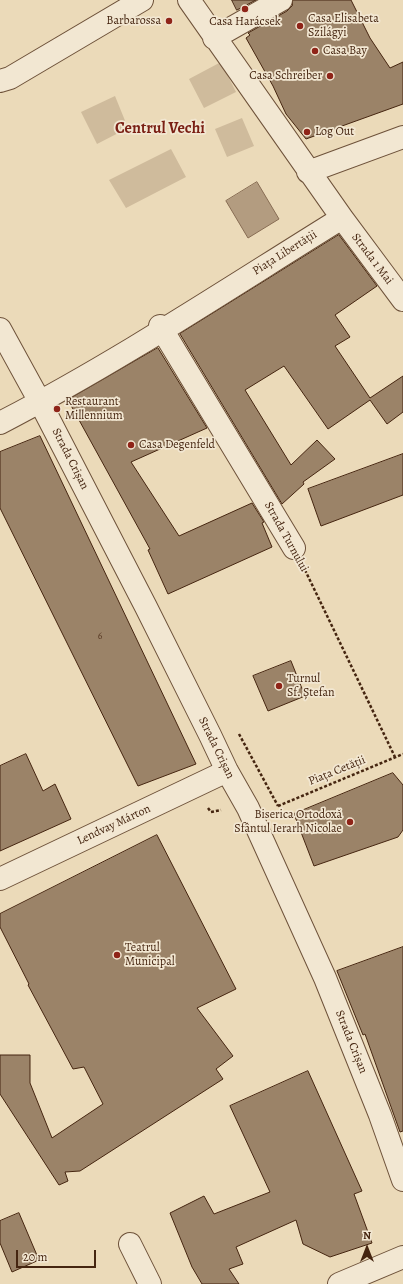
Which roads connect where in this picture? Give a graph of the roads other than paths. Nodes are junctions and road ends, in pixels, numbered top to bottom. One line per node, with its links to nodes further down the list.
1 (142, 0): 4 (street)
2 (189, 0): 5 (street)
3 (281, 0): 5 (street)
4 (118, 9): 6 (street)
5 (214, 38): 8 (street)
6 (0, 81)
7 (403, 137): 8 (street)
8 (309, 171): 9 (street)
9 (342, 218): 10 (street, Strada 1 Mai); 12 (street, Piața Libertății)
10 (403, 300)
11 (0, 328): 13 (street, Strada Crișan)
12 (161, 328): 13 (street, Piața Libertății); 15 (street, Strada Turnului)
13 (40, 402): 14 (street, Piața Libertății); 16 (street, Strada Crișan)
14 (0, 423)
15 (294, 548)
16 (227, 771): 17 (street, Lendvay Márton); 18 (street, Strada Crișan)
17 (0, 879)
18 (403, 1180)
19 (130, 1244): 21 (street)
20 (403, 1257): 22 (street)
21 (150, 1284)
22 (339, 1284)

